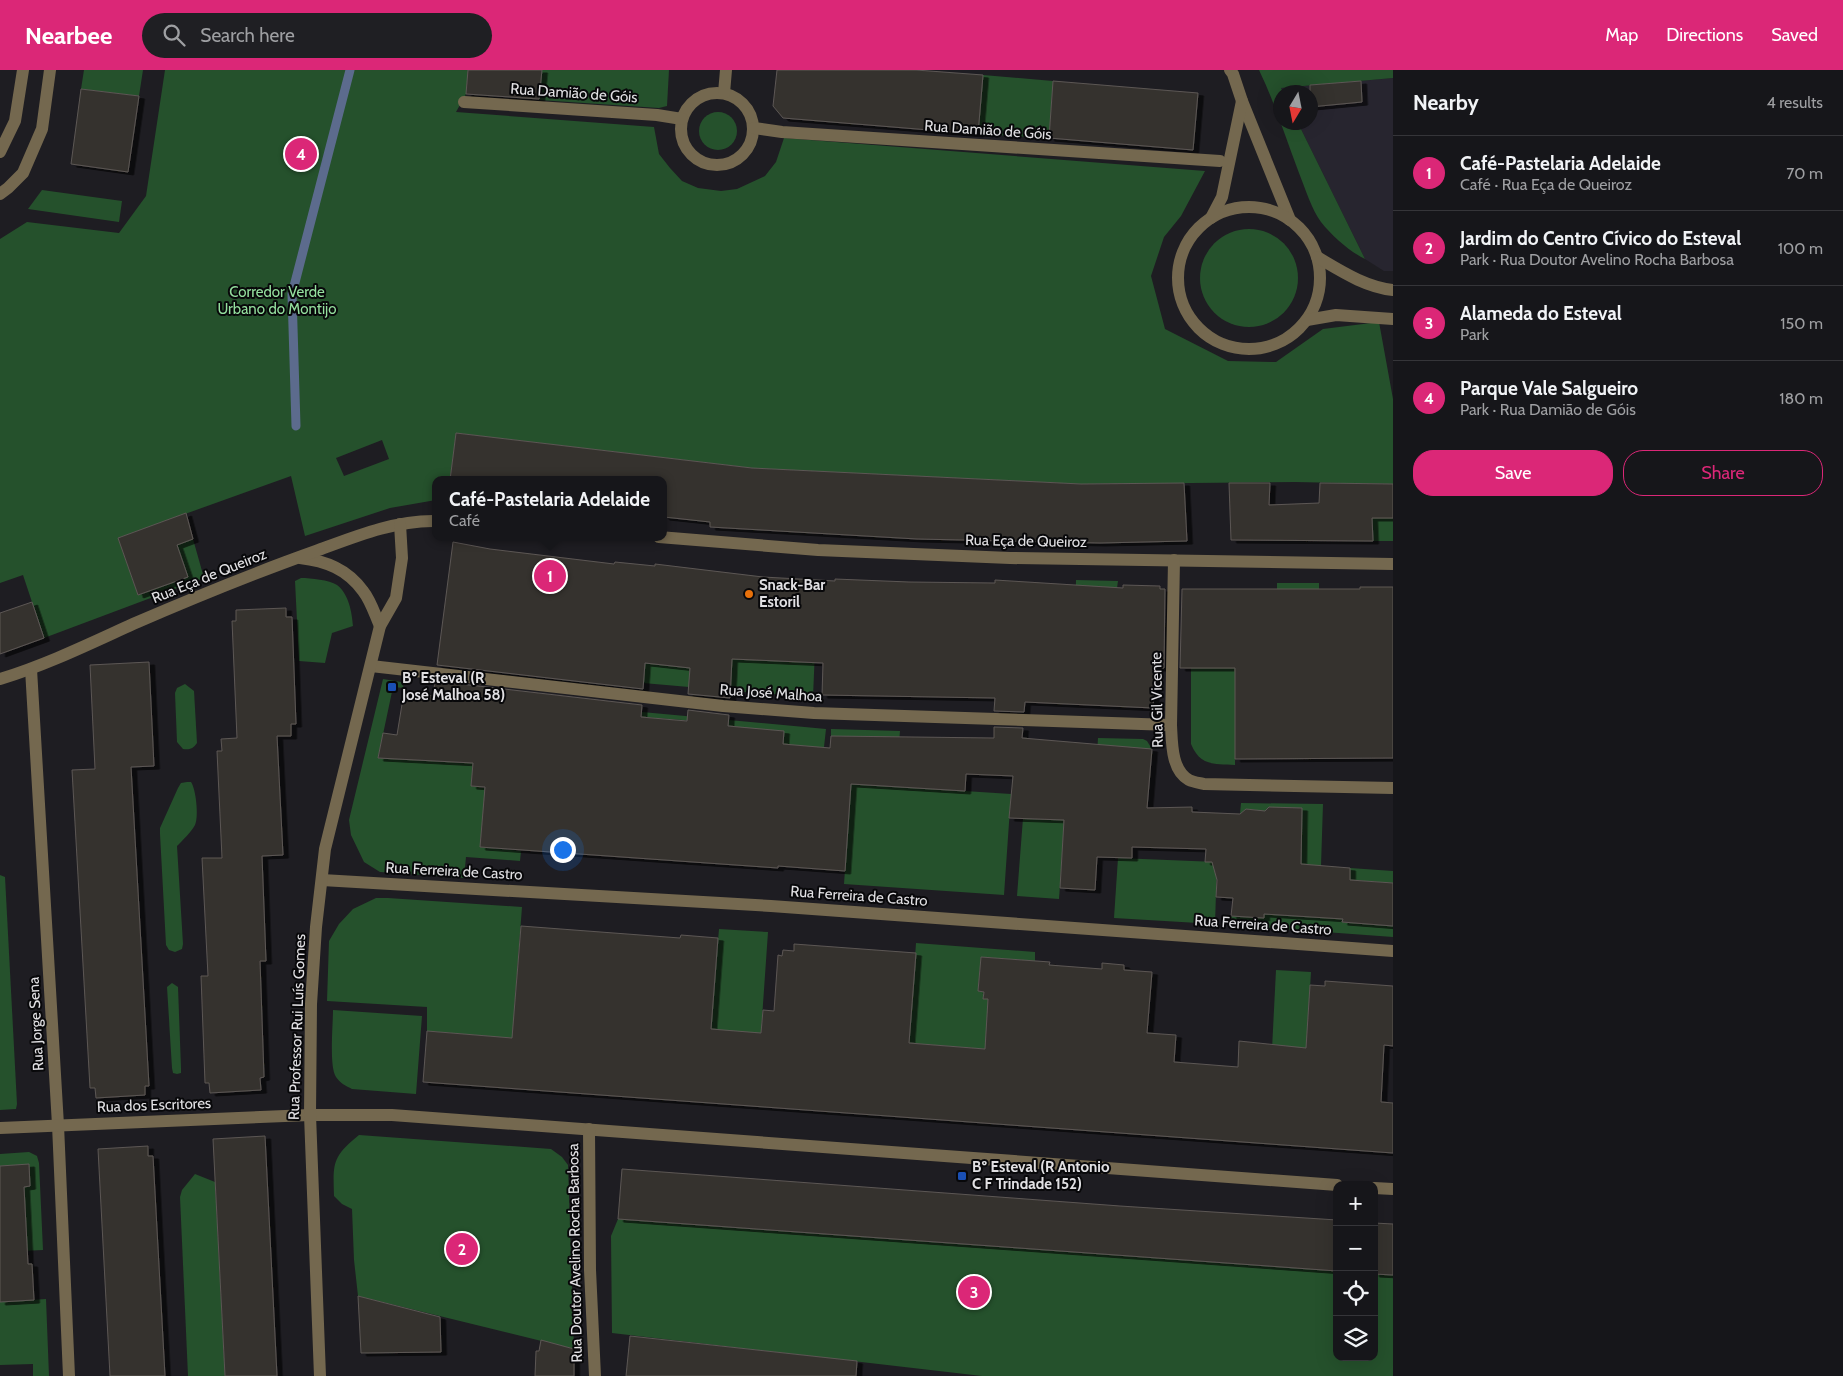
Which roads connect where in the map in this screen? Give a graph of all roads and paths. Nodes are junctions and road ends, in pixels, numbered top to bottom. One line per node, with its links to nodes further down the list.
1 (22, 70): 10 (street)
2 (50, 70): 12 (street)
3 (726, 70): 5 (street)
4 (1230, 70): 6 (street)
5 (724, 93): 8 (street); 9 (street)
6 (1242, 101): 13 (street); 14 (street)
7 (464, 102): 8 (street, Rua Damião de Góis)
8 (682, 119): 9 (street)
9 (754, 128): 11 (street, Rua Damião de Góis)
10 (0, 152)
11 (1220, 161)
12 (0, 194)
13 (1211, 218): 14 (street); 18 (street)
14 (1290, 220): 15 (street)
15 (1317, 257): 16 (street); 18 (street)
16 (1393, 290)
17 (1393, 319): 18 (street)
18 (1307, 320)
19 (432, 521): 20 (street, Rua Eça de Queiroz)
20 (400, 524): 22 (street, Rua Eça de Queiroz); 25 (street, Rua Professor Rui Luís Gomes)
21 (667, 538): 23 (street, Rua Eça de Queiroz)
22 (298, 558): 25 (street); 27 (street, Rua Eça de Queiroz)
23 (1174, 560): 24 (street, Rua Eça de Queiroz); 29 (street, Rua Gil Vicente)
24 (1393, 564)
25 (380, 626): 26 (street, Rua Professor Rui Luís Gomes)
26 (371, 666): 29 (street, Rua José Malhoa); 31 (street, Rua Professor Rui Luís Gomes)
27 (31, 669): 28 (street, Rua Eça de Queiroz); 34 (street, Rua Jorge Sena)
28 (0, 679)
29 (1171, 725): 30 (street, Rua Gil Vicente)
30 (1393, 788)
31 (322, 880): 32 (street, Rua Ferreira de Castro); 33 (street, Rua Professor Rui Luís Gomes)
32 (1393, 951)
33 (310, 1115): 34 (street, Rua dos Escritores); 36 (street, Rua dos Escritores); 41 (street, Rua Professor Rui Luís Gomes)
34 (58, 1125): 35 (street, Rua dos Escritores); 40 (street, Rua Jorge Sena)
35 (0, 1128)
36 (588, 1129): 37 (street, Rua dos Escritores); 42 (street, Rua Doutor Avelino Rocha Barbosa)
37 (1333, 1185)
38 (1378, 1188): 39 (street)
39 (1393, 1189)
40 (69, 1376)
41 (320, 1376)
42 (595, 1376)

